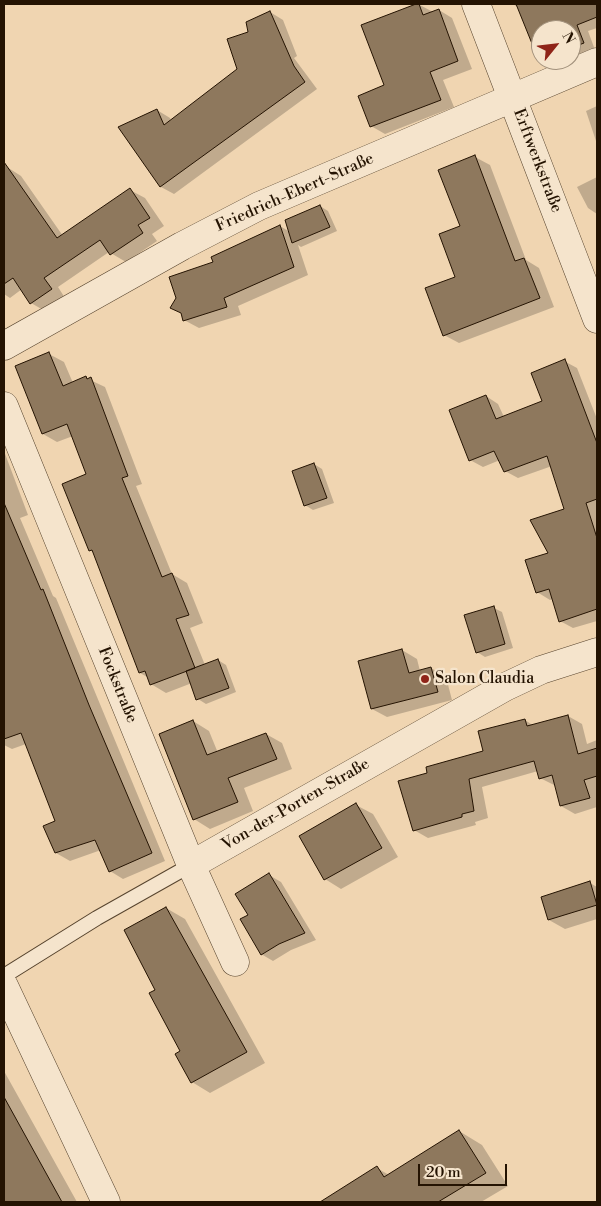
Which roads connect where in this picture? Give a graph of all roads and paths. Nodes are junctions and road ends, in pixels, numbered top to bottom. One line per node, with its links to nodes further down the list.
1 (476, 4): 3 (street, Erftwerkstraße)
2 (597, 62): 3 (street, Friedrich-Ebert-Straße)
3 (514, 99): 4 (street, Erftwerkstraße); 5 (street, Friedrich-Ebert-Straße)
4 (597, 319)
5 (4, 346)
6 (4, 406): 8 (street, Fockstraße)
7 (597, 652): 8 (street, Von-der-Porten-Straße)
8 (191, 865): 9 (street, Fockstraße); 10 (lane, Von-der-Porten-Straße)
9 (235, 962)
10 (4, 976)
11 (4, 986): 12 (street)
12 (10, 1017): 13 (street)
13 (106, 1202)

